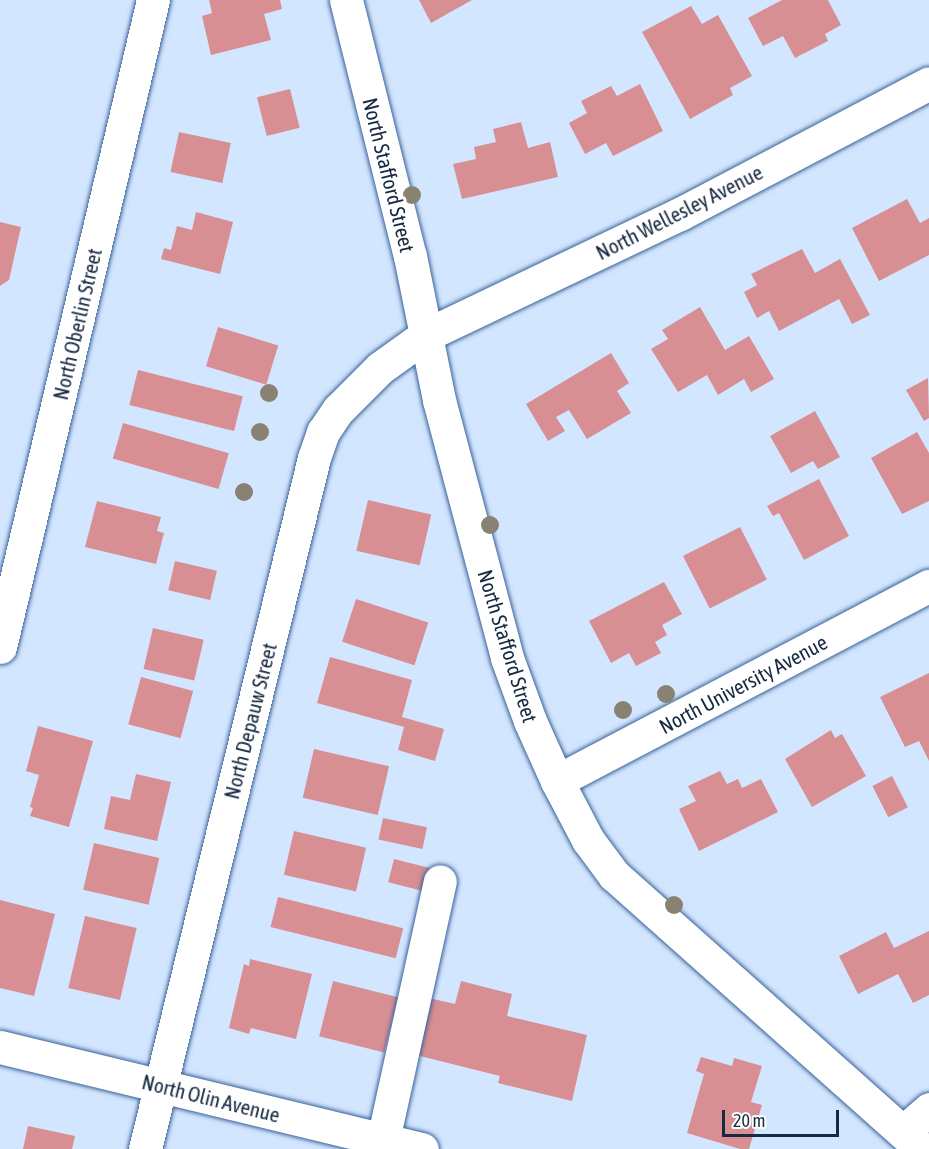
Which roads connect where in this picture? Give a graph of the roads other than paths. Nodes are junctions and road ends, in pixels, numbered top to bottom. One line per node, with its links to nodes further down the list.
1 (153, 0): 6 (street, North Oberlin Street)
2 (346, 0): 4 (street, North Stafford Street)
3 (929, 82): 4 (street, North Wellesley Avenue)
4 (426, 335): 8 (street, North Stafford Street); 11 (street, North Depauw Street)
5 (929, 586): 8 (street, North University Avenue)
6 (7, 588): 7 (street, North Oberlin Street)
7 (0, 647)
8 (557, 782): 13 (street, North Stafford Street)
9 (440, 881): 14 (street)
10 (0, 1047): 11 (street, North Olin Avenue)
11 (161, 1086): 14 (street, North Olin Avenue); 15 (street, North Depauw Street)
12 (929, 1109): 13 (street)
13 (912, 1140)
14 (382, 1144): 16 (street, North Olin Avenue)
15 (145, 1149)
16 (422, 1149)

